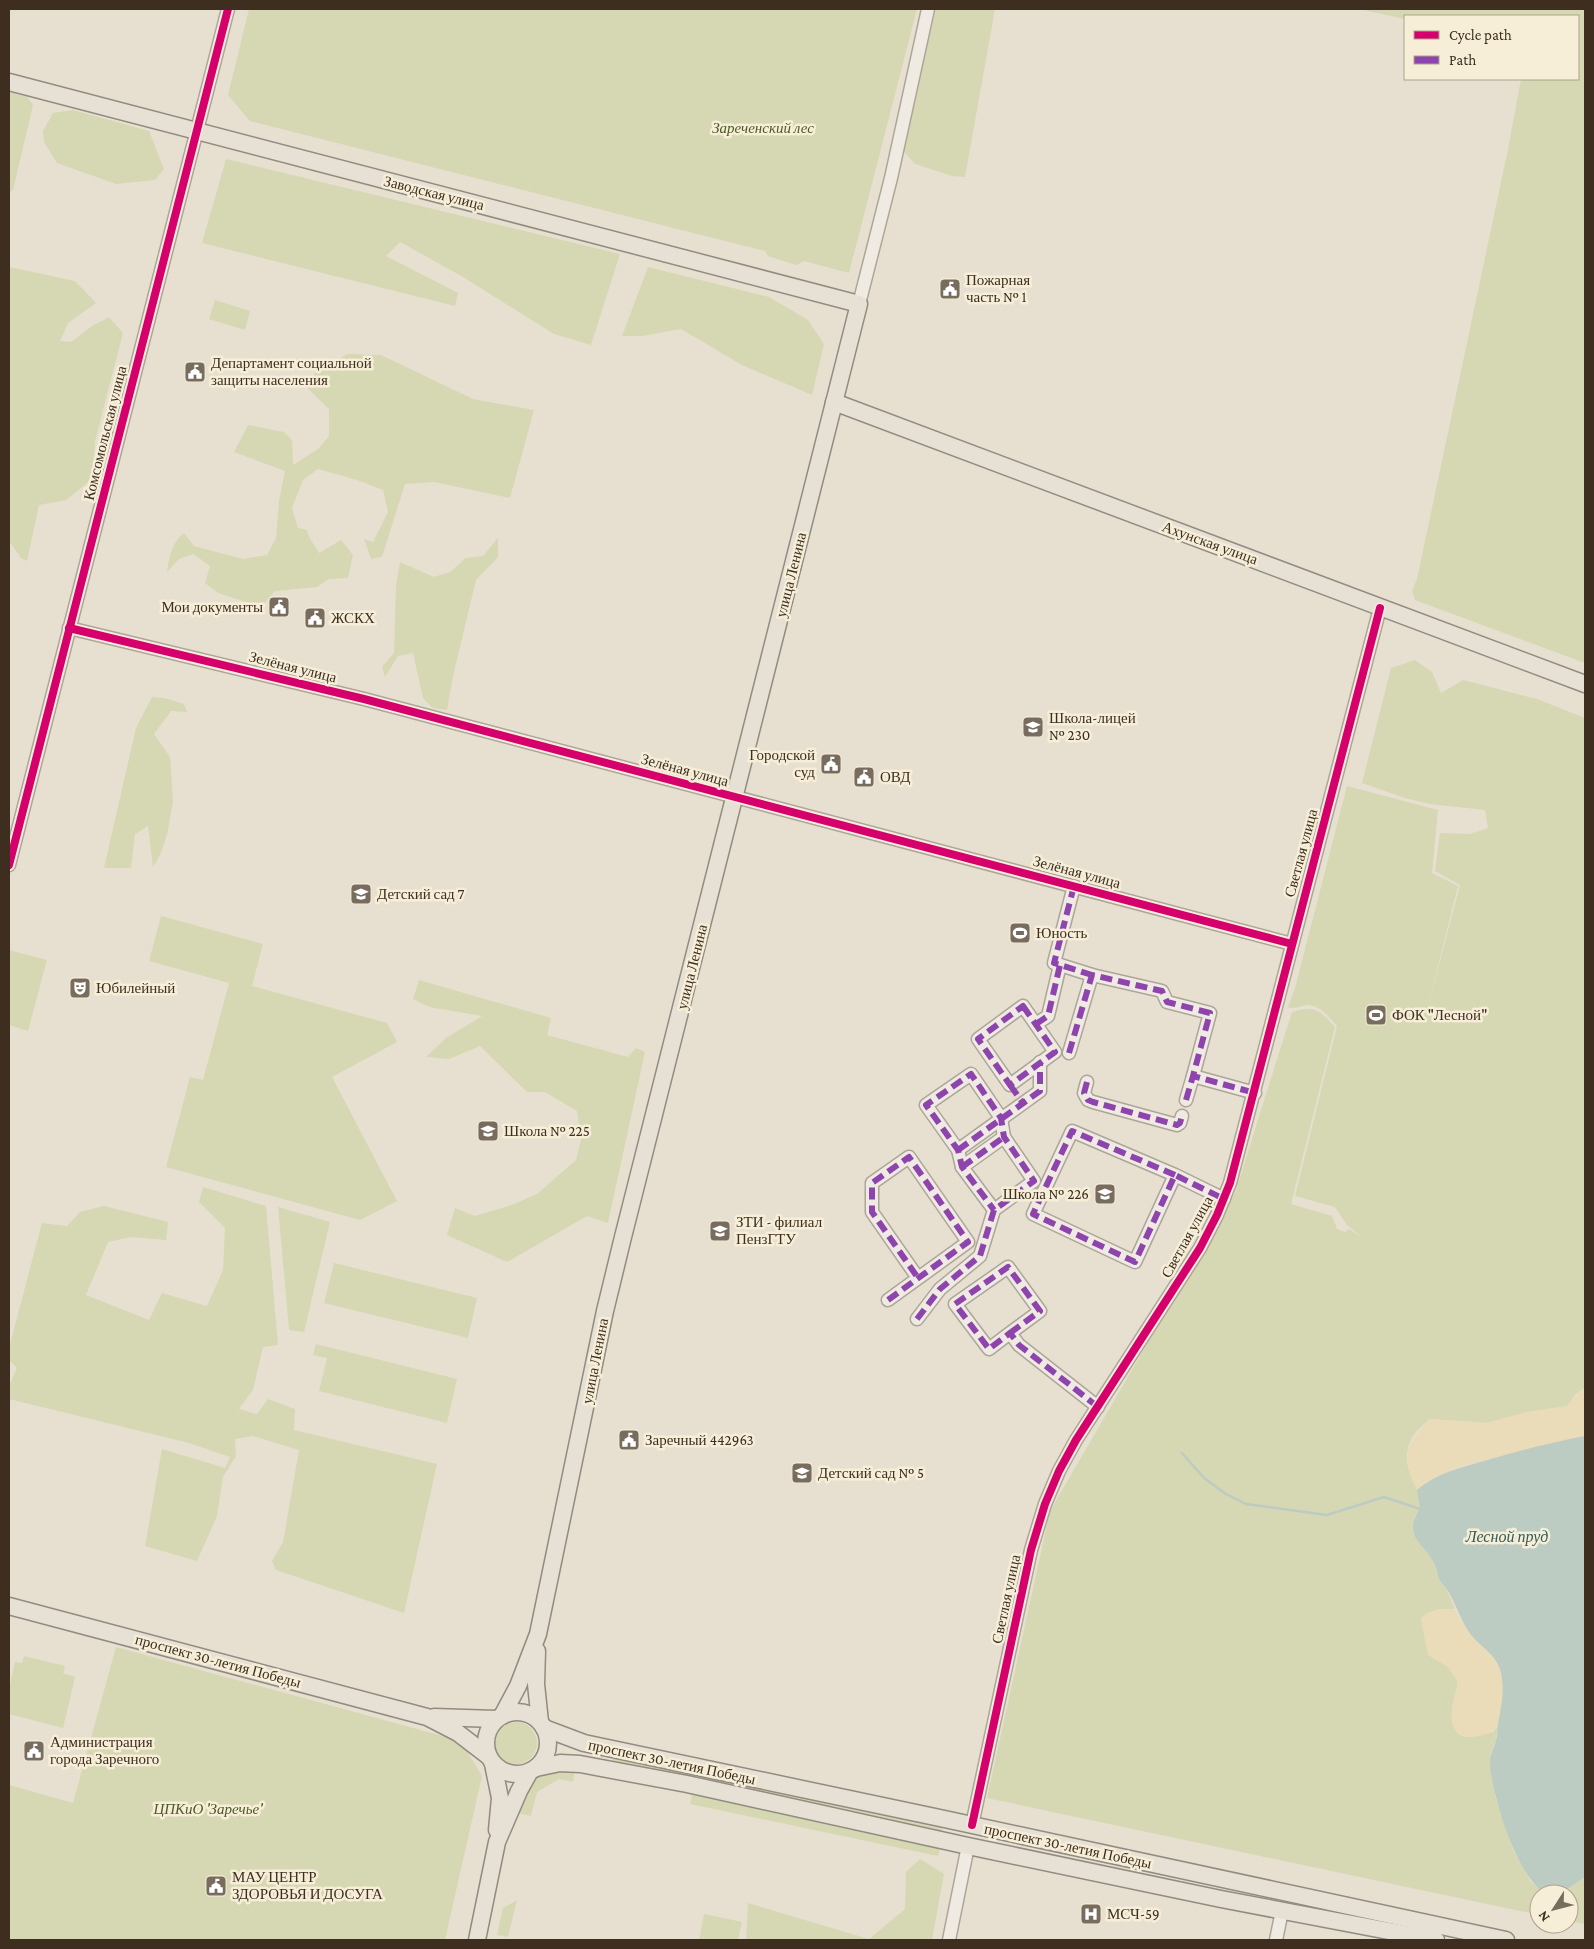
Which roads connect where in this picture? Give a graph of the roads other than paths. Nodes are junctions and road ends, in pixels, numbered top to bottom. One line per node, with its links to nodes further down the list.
1 (228, 9): 4 (street, Комсомольская улица)
2 (928, 9): 5 (street)
3 (9, 82): 4 (main road, Заводская улица)
4 (196, 132): 5 (main road, Заводская улица); 8 (street, Комсомольская улица)
5 (859, 304): 6 (main road, улица Ленина)
6 (834, 402): 7 (main road, Ахунская улица); 10 (main road, улица Ленина)
7 (1380, 608): 9 (main road, Ахунская улица); 13 (street, Светлая улица)
8 (69, 628): 10 (street, Зелёная улица); 11 (street, Комсомольская улица)
9 (1585, 684)
10 (734, 797): 12 (street, Зелёная улица); 39 (main road, улица Ленина)
11 (9, 865)
12 (1074, 886): 13 (street, Зелёная улица); 14 (street)
13 (1292, 944): 22 (street, Светлая улица)
14 (1060, 965): 15 (street); 16 (street)
15 (1092, 974): 17 (street); 19 (street)
16 (1036, 1024): 18 (street); 21 (street)
17 (1069, 1053)
18 (1040, 1062): 21 (street); 24 (street)
19 (1193, 1076): 22 (street); 23 (street)
20 (1087, 1082): 25 (street)
21 (1010, 1085): 24 (street)
22 (1255, 1093): 31 (street, Светлая улица)
23 (1186, 1100)
24 (1023, 1103): 26 (street)
25 (1182, 1116)
26 (1001, 1118): 27 (street); 28 (street); 28 (street)
27 (1004, 1137): 29 (street); 32 (street)
28 (958, 1150): 29 (street)
29 (962, 1167): 32 (street)
30 (1175, 1175): 30 (street); 31 (street)
31 (1224, 1199): 37 (street, Светлая улица)
32 (994, 1210): 35 (street)
33 (918, 1278): 33 (street); 34 (street)
34 (888, 1300)
35 (918, 1319)
36 (1010, 1333): 36 (street); 37 (street)
37 (1098, 1407): 45 (street, Светлая улица)
38 (9, 1606): 40 (main road, проспект 30-летия Победы)
39 (538, 1634): 41 (main road, улица Ленина); 42 (main road, улица Ленина)
40 (427, 1717): 41 (main road, проспект 30-летия Победы); 43 (main road, проспект 30-летия Победы)
41 (499, 1718): 42 (main road); 43 (main road)
42 (542, 1725): 44 (main road); 45 (main road, проспект 30-летия Победы)
43 (491, 1760): 44 (main road); 46 (main road)
44 (533, 1769): 46 (main road); 47 (main road, проспект 30-летия Победы)
45 (972, 1825): 47 (main road, Светлая улица); 48 (main road, проспект 30-летия Победы)
46 (497, 1842): 50 (main road)
47 (968, 1846): 49 (main road, проспект 30-летия Победы); 51 (street, Светлая улица)
48 (1286, 1893): 49 (main road); 54 (main road, проспект 30-летия Победы)
49 (1282, 1911): 52 (street); 53 (main road, проспект 30-летия Победы)
50 (477, 1940)
51 (949, 1940)
52 (1276, 1940)
53 (1436, 1940)
54 (1506, 1940)

